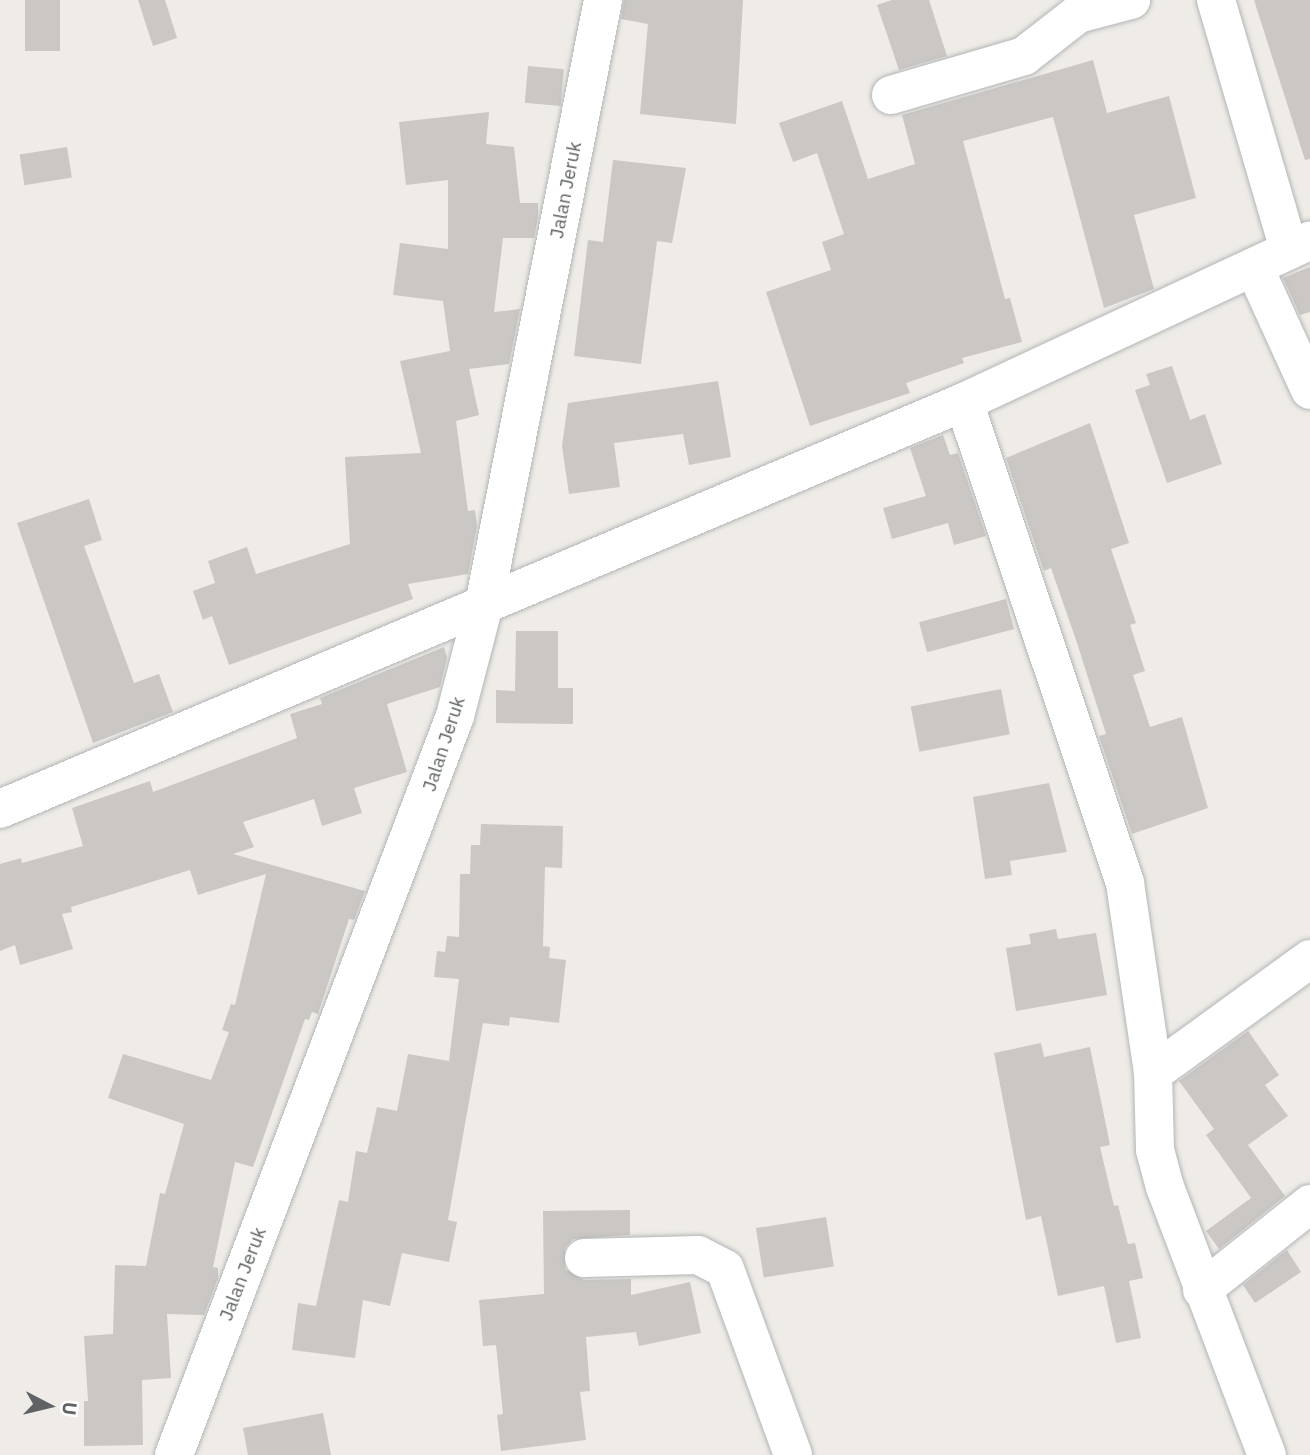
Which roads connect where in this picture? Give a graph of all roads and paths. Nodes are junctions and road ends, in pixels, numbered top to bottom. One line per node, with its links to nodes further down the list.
1 (603, 0): 9 (street, Jalan Jeruk)
2 (1131, 0): 4 (street)
3 (1216, 0): 5 (street)
4 (891, 96)
5 (1300, 245): 6 (street)
6 (1254, 267): 7 (street); 8 (street)
7 (1310, 390)
8 (964, 402): 9 (street); 12 (street)
9 (484, 605): 10 (street); 16 (street, Jalan Jeruk)
10 (0, 809)
11 (1310, 959): 12 (street)
12 (1153, 1073): 15 (street)
13 (1310, 1204): 15 (street)
14 (584, 1258): 17 (street)
15 (1202, 1290): 18 (street)
16 (174, 1455)
17 (793, 1455)
18 (1267, 1455)

